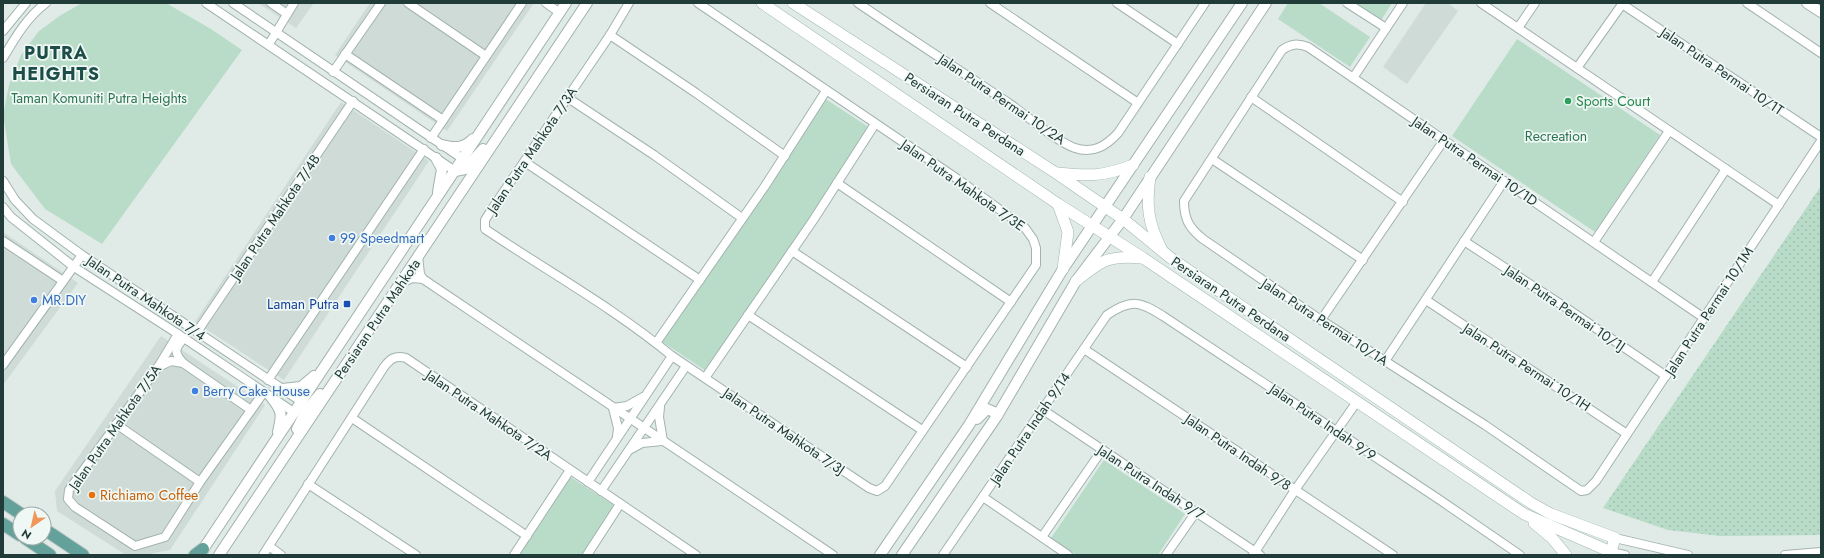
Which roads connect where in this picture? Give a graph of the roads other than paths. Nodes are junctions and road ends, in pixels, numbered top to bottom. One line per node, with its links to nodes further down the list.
1 (26, 3): 35 (street)
2 (46, 3): 43 (street)
3 (206, 3): 38 (street)
4 (233, 3): 36 (street)
5 (271, 3): 32 (street)
6 (294, 3): 32 (street)
7 (381, 3): 41 (street)
8 (408, 3): 42 (street)
9 (522, 3): 42 (street)
10 (546, 3): 31 (street)
11 (566, 3): 31 (street)
12 (587, 3): 55 (street, Persiaran Putra Mahkota)
13 (629, 3): 37 (street, Jalan Putra Mahkota 7/3A)
14 (698, 3): 47 (street, Jalan Putra Mahkota 7/3E)
15 (762, 3): 78 (main road, Persiaran Putra Perdana)
16 (793, 3): 71 (main road, Persiaran Putra Perdana)
17 (858, 3): 51 (street, Jalan Putra Permai 10/2A)
18 (990, 3): 51 (street)
19 (1117, 3): 39 (street)
20 (1205, 3): 39 (street, Jalan Putra Permai 10/2A)
21 (1242, 3): 68 (street)
22 (1266, 3): 72 (street)
23 (1347, 3): 33 (street)
24 (1403, 3): 33 (street)
25 (1481, 3): 34 (street)
26 (1535, 3): 34 (street)
27 (1747, 3): 40 (street)
28 (1807, 3): 30 (street)
29 (1623, 4): 44 (street); 57 (street, Jalan Putra Permai 10/1T)
30 (1821, 12)
31 (560, 13): 54 (street)
32 (287, 14): 36 (street)
33 (1386, 28): 46 (street)
34 (1518, 28): 44 (street)
35 (3, 31)
36 (276, 33): 38 (street); 45 (street)
37 (610, 35): 49 (street, Jalan Putra Mahkota 7/3A); 63 (street)
38 (269, 44): 50 (street)
39 (1178, 44): 51 (street, Jalan Putra Permai 10/2A)
40 (1821, 53)
41 (345, 54): 45 (street); 52 (street)
42 (486, 56): 52 (street)
43 (3, 58)
44 (1577, 68): 56 (street)
45 (333, 72): 58 (street)
46 (1353, 78): 48 (street, Jalan Putra Permai 10/1D); 59 (street, Jalan Putra Permai 10/1D)
47 (826, 91): 53 (street, Jalan Putra Mahkota 7/3E); 63 (street)
48 (1253, 93): 66 (street, Jalan Putra Permai 10/1A); 77 (street)
49 (568, 98): 67 (street, Jalan Putra Mahkota 7/3A); 83 (street)
50 (353, 101): 62 (street); 110 (street, Jalan Putra Mahkota 7/4B)
51 (1138, 104)
52 (443, 120): 58 (street)
53 (875, 124): 75 (street); 105 (street, Jalan Putra Mahkota 7/3E)
54 (483, 128): 61 (street); 65 (street)
55 (503, 130): 70 (street); 82 (street, Persiaran Putra Mahkota)
56 (1669, 131): 69 (street); 89 (street)
57 (1821, 137)
58 (431, 138): 61 (street)
59 (1444, 140): 74 (street, Jalan Putra Permai 10/1D); 77 (street)
60 (1821, 141): 79 (street, Jalan Putra Permai 10/1M)
61 (442, 145): 65 (street)
62 (424, 149): 64 (street); 125 (street)
63 (785, 156): 83 (street)
64 (436, 158): 70 (street); 76 (street)
65 (463, 159): 70 (street)
66 (1212, 159): 95 (street); 109 (street, Jalan Putra Permai 10/1A)
67 (525, 162): 99 (street); 112 (street, Jalan Putra Mahkota 7/3A)
68 (1132, 165): 71 (main road); 81 (street)
69 (1726, 169): 79 (street); 102 (street)
70 (460, 170): 76 (street, Persiaran Putra Mahkota); 82 (street)
71 (1056, 173): 81 (main road, Persiaran Putra Perdana)
72 (1150, 177): 84 (street); 94 (main road)
73 (3, 181): 91 (street, Jalan Putra Mahkota 7/4)
74 (1504, 181): 88 (street); 89 (street, Jalan Putra Permai 10/1D)
75 (837, 183): 90 (street); 105 (street)
76 (436, 199): 122 (street, Persiaran Putra Mahkota)
77 (1403, 202): 95 (street)
78 (1058, 204): 85 (main road, Persiaran Putra Perdana); 97 (main road)
79 (1779, 205): 108 (street, Jalan Putra Permai 10/1M)
80 (3, 206): 96 (street, Jalan Putra Mahkota 7/4)
81 (1104, 208): 84 (main road, Persiaran Putra Perdana); 85 (street)
82 (445, 216): 92 (street, Persiaran Putra Mahkota)
83 (742, 218): 99 (street)
84 (1123, 219): 86 (street); 94 (main road, Persiaran Putra Perdana)
85 (1092, 225): 86 (main road, Persiaran Putra Perdana); 97 (street)
86 (1110, 236): 93 (main road, Persiaran Putra Perdana); 101 (street)
87 (3, 241): 100 (street)
88 (1464, 241): 104 (street); 123 (street, Jalan Putra Permai 10/1J)
89 (1594, 242): 102 (street, Jalan Putra Permai 10/1D)
90 (792, 251): 107 (street); 121 (street)
91 (82, 255): 96 (street); 110 (street, Jalan Putra Mahkota 7/4)
92 (418, 256): 98 (street); 103 (street, Persiaran Putra Mahkota)
93 (1143, 258): 101 (main road); 131 (main road, Persiaran Putra Perdana)
94 (1172, 259): 168 (main road, Persiaran Putra Perdana)
95 (1363, 260): 109 (street)
96 (74, 267): 100 (street); 111 (street, Jalan Putra Mahkota 7/4)
97 (1063, 269): 141 (street)
98 (423, 279): 103 (street); 133 (street)
99 (700, 280): 112 (street)
100 (63, 281): 114 (street)
101 (1076, 281): 137 (street)
102 (1652, 282): 108 (street, Jalan Putra Permai 10/1D)
103 (399, 284): 126 (street, Persiaran Putra Mahkota)
104 (1426, 300): 116 (street); 145 (street, Jalan Putra Permai 10/1H)
105 (1011, 302): 121 (street, Jalan Putra Mahkota 7/3E)
106 (1121, 306): 113 (street, Jalan Putra Indah 9/14); 144 (street, Jalan Putra Indah 9/9)
107 (748, 315): 124 (street); 143 (street)
108 (1704, 318): 123 (street, Jalan Putra Permai 10/1M)
109 (1321, 320): 116 (street, Jalan Putra Permai 10/1A)
110 (198, 332): 125 (street, Jalan Putra Mahkota 7/4)
111 (181, 336): 117 (street); 120 (street, Jalan Putra Mahkota 7/5A); 128 (street, Jalan Putra Mahkota 7/4)
112 (656, 343): 115 (street, Jalan Putra Mahkota 7/3A)
113 (1084, 349): 135 (street, Jalan Putra Indah 9/14); 158 (street, Jalan Putra Indah 9/8)
114 (6, 354): 118 (street)
115 (672, 356): 119 (street, Jalan Putra Mahkota 7/3J); 129 (street)
116 (1385, 361): 154 (street, Jalan Putra Permai 10/1A)
117 (183, 363): 120 (street); 134 (street)
118 (3, 365)
119 (686, 366): 124 (street, Jalan Putra Mahkota 7/3J); 130 (street)
120 (158, 367): 140 (street, Jalan Putra Mahkota 7/5A)
121 (967, 367): 143 (street, Jalan Putra Mahkota 7/3E)
122 (322, 372): 127 (street); 132 (street, Persiaran Putra Mahkota)
123 (1666, 376): 145 (street, Jalan Putra Permai 10/1M)
124 (705, 378): 153 (street, Jalan Putra Mahkota 7/3J)
125 (268, 380): 127 (street, Jalan Putra Mahkota 7/4)
126 (336, 380): 132 (street); 151 (street, Persiaran Putra Mahkota)
127 (282, 389): 132 (street, Jalan Putra Mahkota 7/4)
128 (268, 394): 134 (street, Jalan Putra Mahkota 7/5A); 136 (street, Jalan Putra Mahkota 7/4); 146 (street)
129 (647, 394): 133 (street); 139 (street)
130 (662, 401): 142 (street); 147 (street)
131 (1356, 403): 144 (street); 164 (main road, Persiaran Putra Perdana)
132 (304, 407): 136 (street); 151 (street)
133 (613, 408): 139 (street); 148 (street)
134 (251, 410): 155 (street, Jalan Putra Mahkota 7/5A)
135 (1043, 410): 150 (street, Jalan Putra Indah 9/7); 159 (street, Jalan Putra Indah 9/14)
136 (295, 412): 146 (street)
137 (997, 416): 141 (street); 190 (street)
138 (352, 418): 152 (street, Jalan Putra Mahkota 7/2A); 156 (street); 169 (street)
139 (630, 419): 142 (street); 148 (street)
140 (116, 424): 155 (street); 155 (street, Jalan Putra Mahkota 7/5A)
141 (969, 425): 189 (street)
142 (644, 429): 147 (street); 149 (street)
143 (922, 430): 153 (street, Jalan Putra Mahkota 7/3E)
144 (1337, 431): 158 (street); 195 (street, Jalan Putra Indah 9/9)
145 (1627, 434): 154 (street, Jalan Putra Permai 10/1M)
146 (277, 440): 176 (street)
147 (663, 441): 149 (street); 188 (street)
148 (616, 442): 157 (street)
149 (630, 450): 157 (street)
150 (1102, 450): 163 (street, Jalan Putra Indah 9/7); 170 (street)
151 (287, 454): 181 (street, Persiaran Putra Mahkota)
152 (570, 470): 157 (street, Jalan Putra Mahkota 7/2A); 169 (street)
153 (894, 474)
154 (1596, 481)
155 (200, 482)
156 (308, 484): 173 (street); 184 (street)
157 (595, 487): 161 (street, Jalan Putra Mahkota 7/2A)
158 (1295, 490): 178 (street); 194 (street, Jalan Putra Indah 9/8)
159 (983, 497): 170 (street); 191 (street, Jalan Putra Indah 9/14)
160 (3, 502): 162 (main road)
161 (620, 504): 186 (street); 187 (street, Jalan Putra Mahkota 7/2A)
162 (12, 508)
163 (1196, 512): 178 (street, Jalan Putra Indah 9/7); 193 (street)
164 (1524, 514): 174 (main road, Persiaran Putra Perdana); 196 (main road)
165 (3, 524): 166 (main road)
166 (12, 530)
167 (52, 534): 180 (main road)
168 (1601, 534): 171 (main road, Persiaran Putra Perdana); 174 (main road)
169 (527, 536): 185 (street)
170 (1042, 537): 192 (street)
171 (1615, 538): 177 (main road); 198 (street, Persiaran Putra Perdana)
172 (37, 546): 179 (main road)
173 (268, 546): 182 (street); 183 (street)
174 (1596, 551): 177 (main road, Persiaran Putra Perdana)
175 (1821, 552): 199 (street)
176 (199, 553)
177 (1610, 553): 197 (street, Persiaran Putra Perdana)
178 (1256, 554)
179 (50, 555)
180 (83, 555)
181 (219, 555)
182 (263, 555)
183 (282, 555)
184 (416, 555)
185 (514, 555)
186 (587, 555)
187 (696, 555)
188 (833, 555)
189 (880, 555)
190 (902, 555)
191 (942, 555)
192 (1068, 555)
193 (1166, 555)
194 (1393, 555)
195 (1520, 555)
196 (1566, 555)
197 (1625, 555)
198 (1688, 555)
199 (1785, 555)

